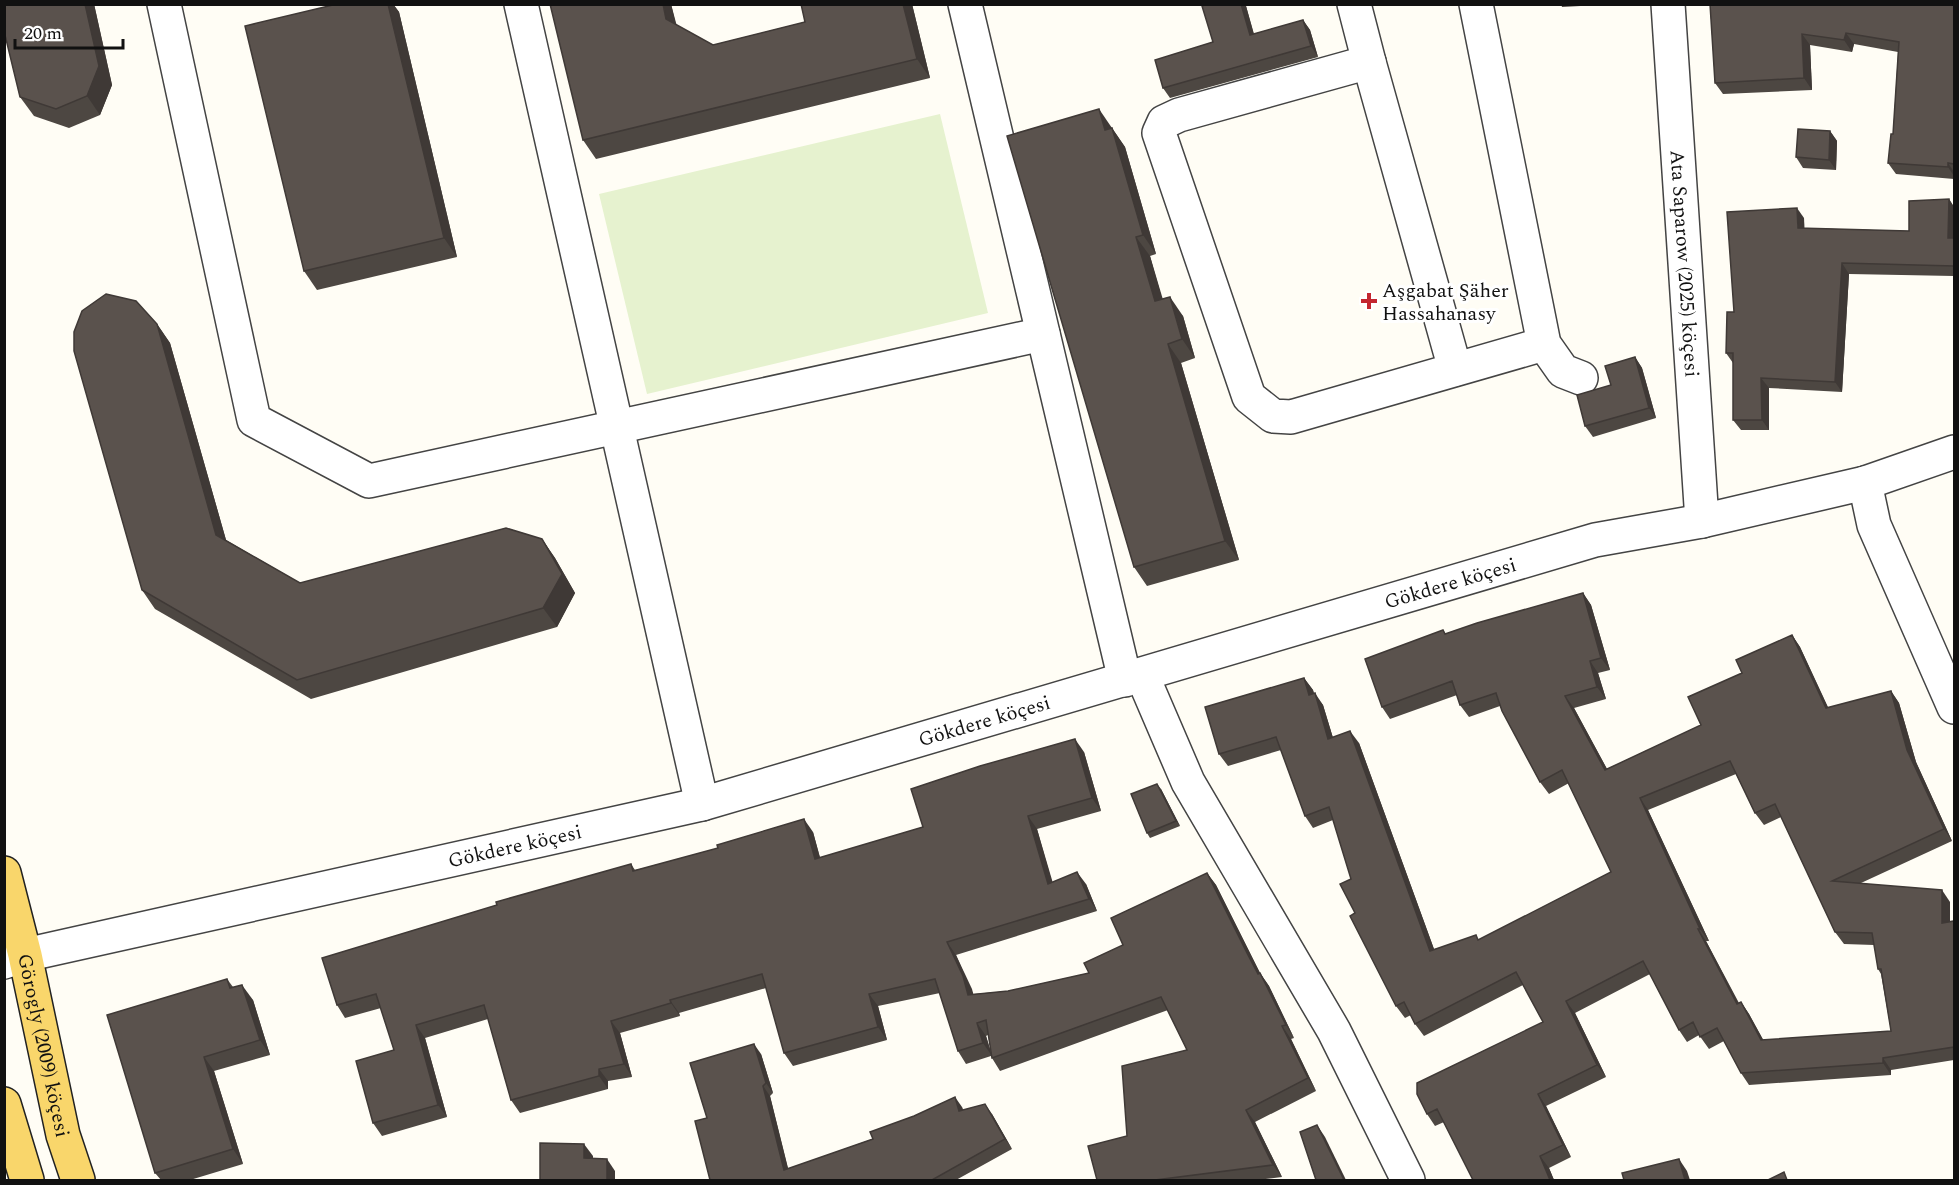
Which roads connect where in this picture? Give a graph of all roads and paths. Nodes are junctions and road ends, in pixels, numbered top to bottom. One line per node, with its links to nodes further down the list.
1 (164, 4): 12 (street)
2 (521, 4): 12 (street)
3 (964, 4): 8 (street)
4 (1354, 4): 7 (street)
5 (1476, 4): 9 (street)
6 (1668, 4): 15 (street, Ata Saparow (2025) köçesi)
7 (1370, 62): 10 (street); 10 (street)
8 (1043, 334): 12 (street); 16 (street)
9 (1544, 344): 10 (street); 11 (street)
10 (1455, 369)
11 (1581, 378)
12 (617, 427): 18 (street)
13 (1954, 452): 14 (street, Gökdere köçesi)
14 (1865, 483): 15 (street, Gökdere köçesi); 17 (street)
15 (1702, 521): 16 (street, Gökdere köçesi)
16 (1134, 677): 18 (street, Gökdere köçesi); 25 (street)
17 (1954, 707)
18 (702, 804): 20 (street, Gökdere köçesi)
19 (4, 873): 20 (main road, Görogly (2009) köçesi)
20 (15, 958): 24 (main road, Görogly (2009) köçesi)
21 (4, 1104): 22 (main road)
22 (11, 1152): 23 (main road)
23 (27, 1180)
24 (78, 1180)
25 (1408, 1180)

